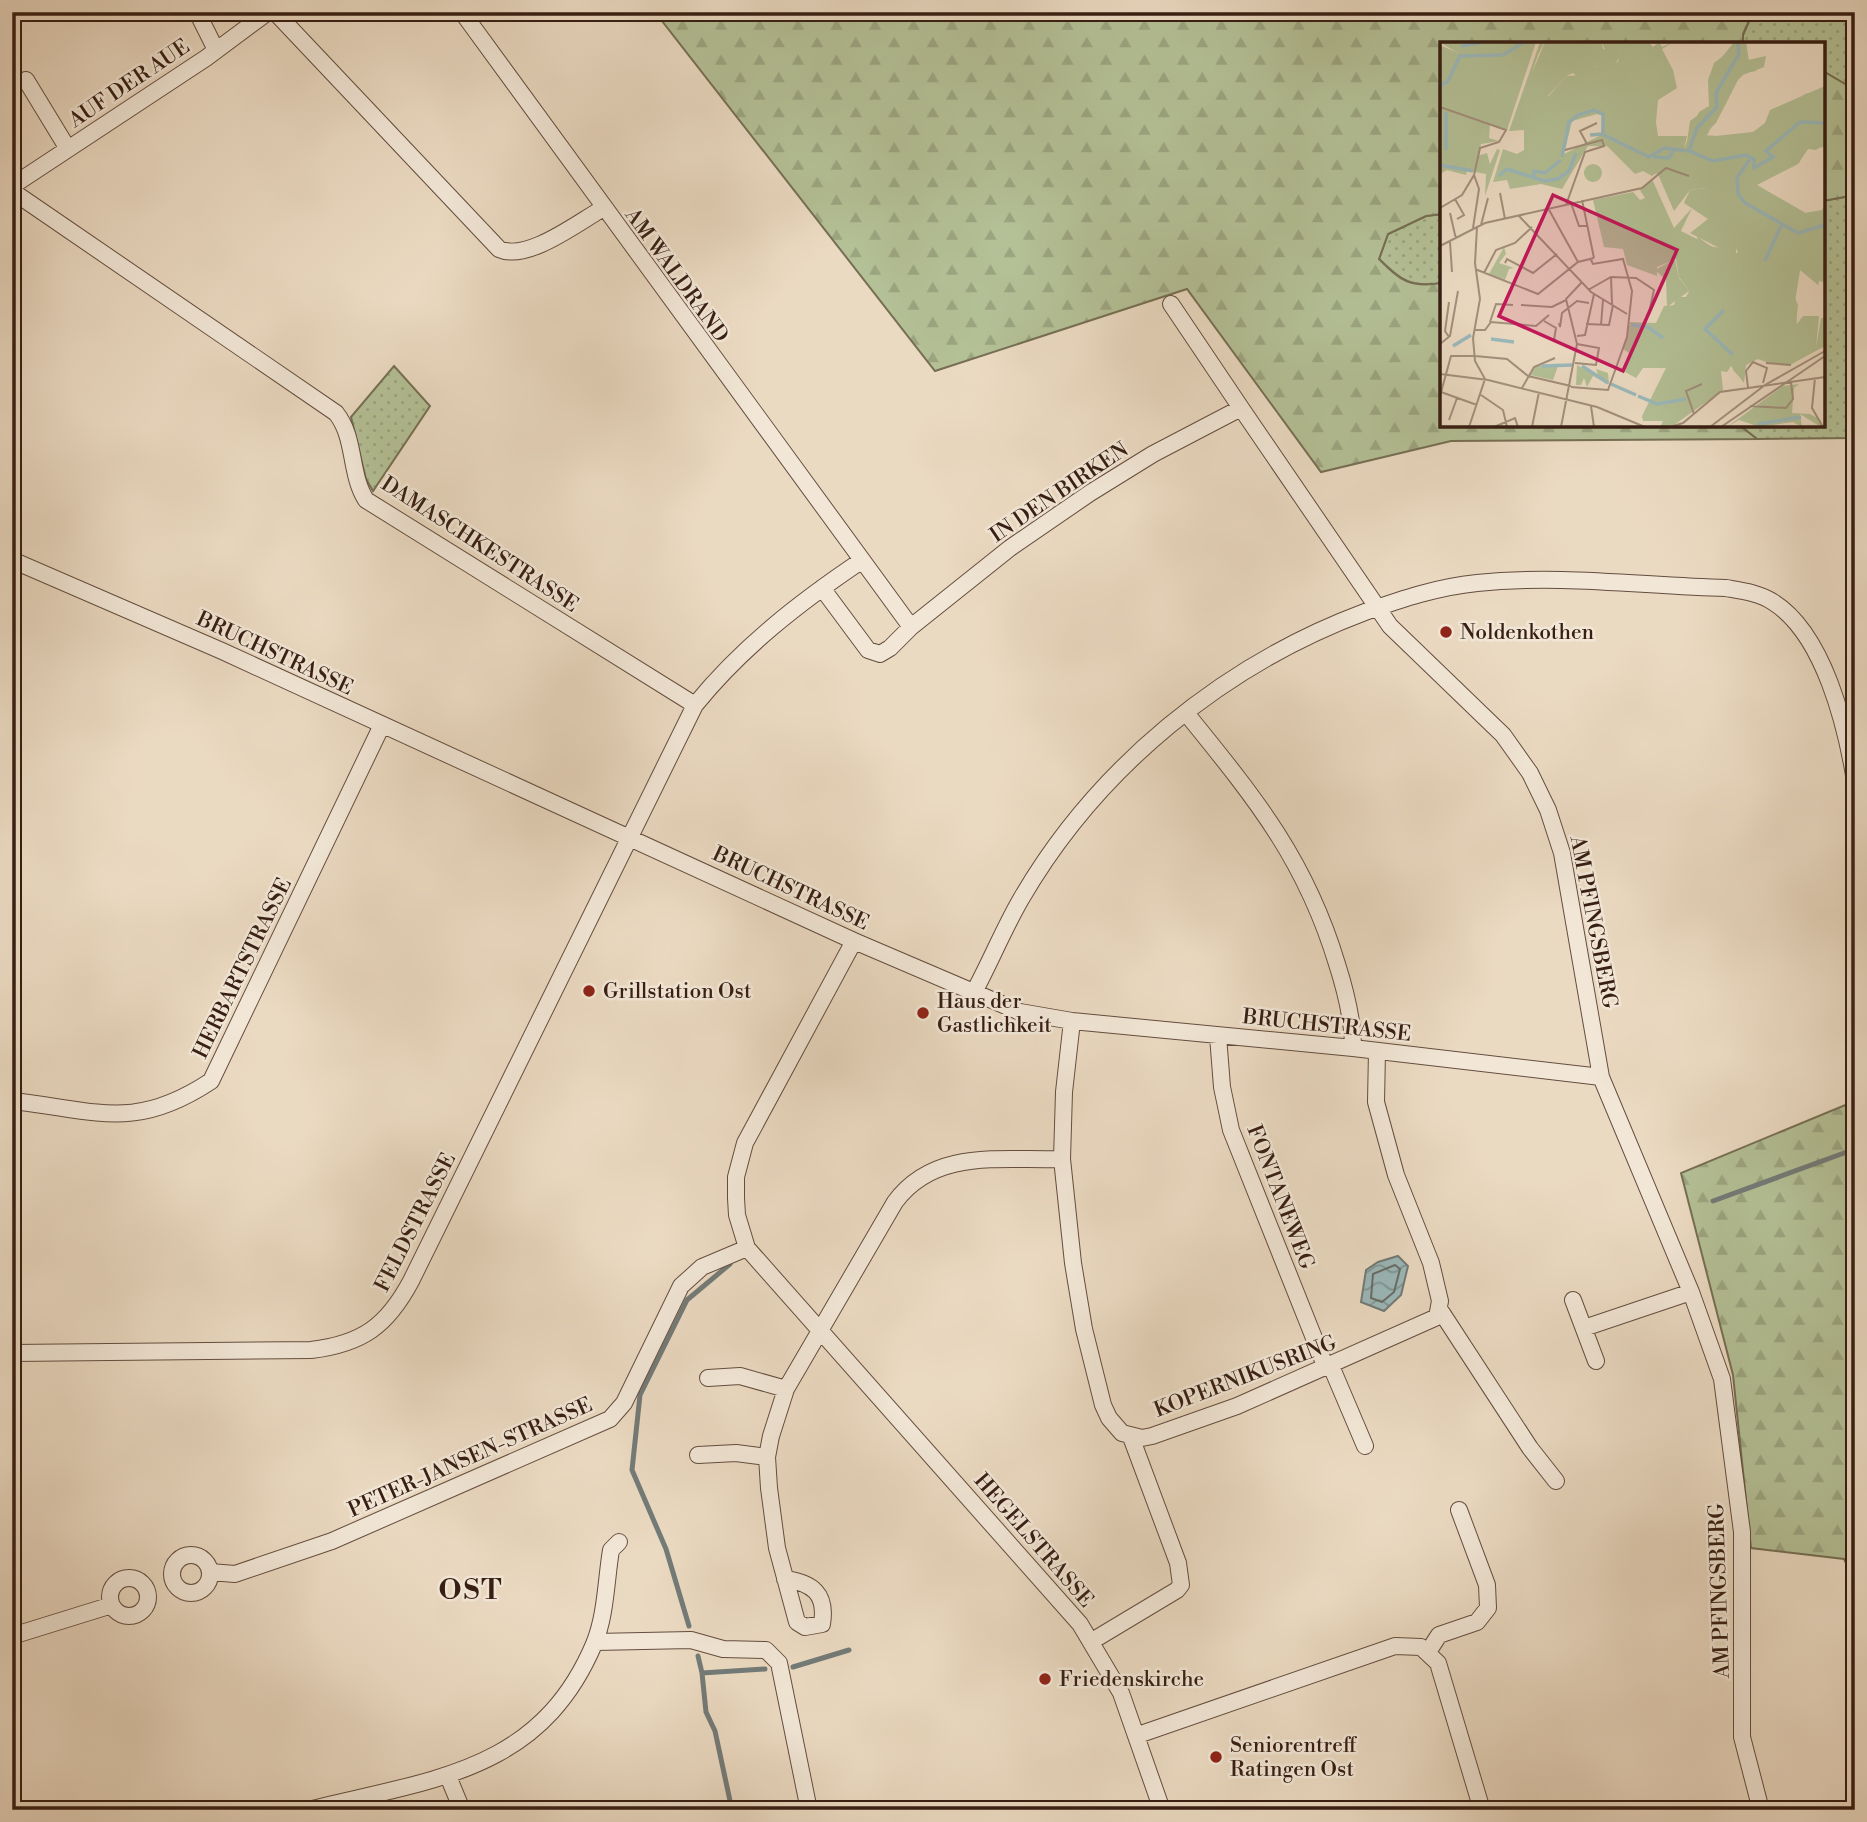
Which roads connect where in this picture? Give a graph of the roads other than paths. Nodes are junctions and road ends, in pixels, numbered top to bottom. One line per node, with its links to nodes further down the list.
1 (197, 12): 5 (street)
2 (268, 12): 5 (street, AUF DER AUE)
3 (275, 12): 9 (street)
4 (462, 12): 9 (street, AM WALDRAND)
5 (216, 50): 7 (street, AUF DER AUE)
6 (26, 80): 7 (street)
7 (68, 149): 8 (street, AUF DER AUE)
8 (12, 189): 17 (street, DAMASCHKESTRASSE)
9 (603, 209): 13 (street, AM WALDRAND)
10 (1171, 303): 11 (street)
11 (1241, 408): 15 (street); 16 (street, IN DEN BIRKEN)
12 (12, 560): 19 (street, BRUCHSTRASSE)
13 (861, 561): 14 (street); 16 (street)
14 (822, 588): 16 (street, IN DEN BIRKEN); 17 (street)
15 (1377, 608): 18 (street); 20 (street); 28 (street, AM PFINGSBERG)
16 (911, 627)
17 (695, 705): 21 (street)
18 (1186, 713): 23 (street); 26 (street)
19 (382, 725): 21 (street, BRUCHSTRASSE); 29 (street, HERBARTSTRASSE)
20 (1855, 781)
21 (631, 838): 22 (street, BRUCHSTRASSE); 37 (street, FELDSTRASSE)
22 (854, 941): 23 (street, BRUCHSTRASSE); 31 (street)
23 (973, 994): 24 (street, BRUCHSTRASSE)
24 (1072, 1021): 25 (street, BRUCHSTRASSE); 30 (street)
25 (1218, 1036): 26 (street, BRUCHSTRASSE); 39 (street, FONTANEWEG)
26 (1353, 1048): 27 (street, BRUCHSTRASSE)
27 (1377, 1051): 28 (street, BRUCHSTRASSE); 34 (street)
28 (1601, 1077): 32 (street, AM PFINGSBERG)
29 (12, 1101)
30 (1062, 1159): 36 (street); 42 (street)
31 (747, 1248): 36 (street); 49 (street, PETER-JANSEN-STRASSE)
32 (1691, 1292): 35 (street); 64 (street, AM PFINGSBERG)
33 (1573, 1300): 35 (street)
34 (1440, 1310): 39 (street, KOPERNIKUSRING); 46 (street)
35 (1584, 1328): 38 (street)
36 (820, 1333): 41 (street); 55 (street, HEGELSTRASSE)
37 (12, 1353)
38 (1596, 1361)
39 (1328, 1367): 42 (street, KOPERNIKUSRING); 43 (street, FONTANEWEG)
40 (708, 1378): 41 (street)
41 (786, 1389): 45 (street)
42 (1131, 1437): 55 (street)
43 (1366, 1446)
44 (698, 1455): 45 (street)
45 (767, 1457): 50 (street)
46 (1556, 1480)
47 (1459, 1510): 56 (street)
48 (619, 1542): 54 (street)
49 (210, 1572): 51 (street); 51 (street)
50 (785, 1579)
51 (161, 1589): 52 (street); 52 (street)
52 (112, 1605): 53 (street)
53 (12, 1636)
54 (595, 1642): 58 (street); 61 (street)
55 (1091, 1642): 57 (street, HEGELSTRASSE)
56 (1428, 1652): 57 (street); 63 (street)
57 (1138, 1735): 62 (street, HEGELSTRASSE)
58 (448, 1776): 59 (street); 60 (street)
59 (309, 1810)
60 (462, 1810)
61 (809, 1810)
62 (1162, 1810)
63 (1482, 1810)
64 (1761, 1810)

